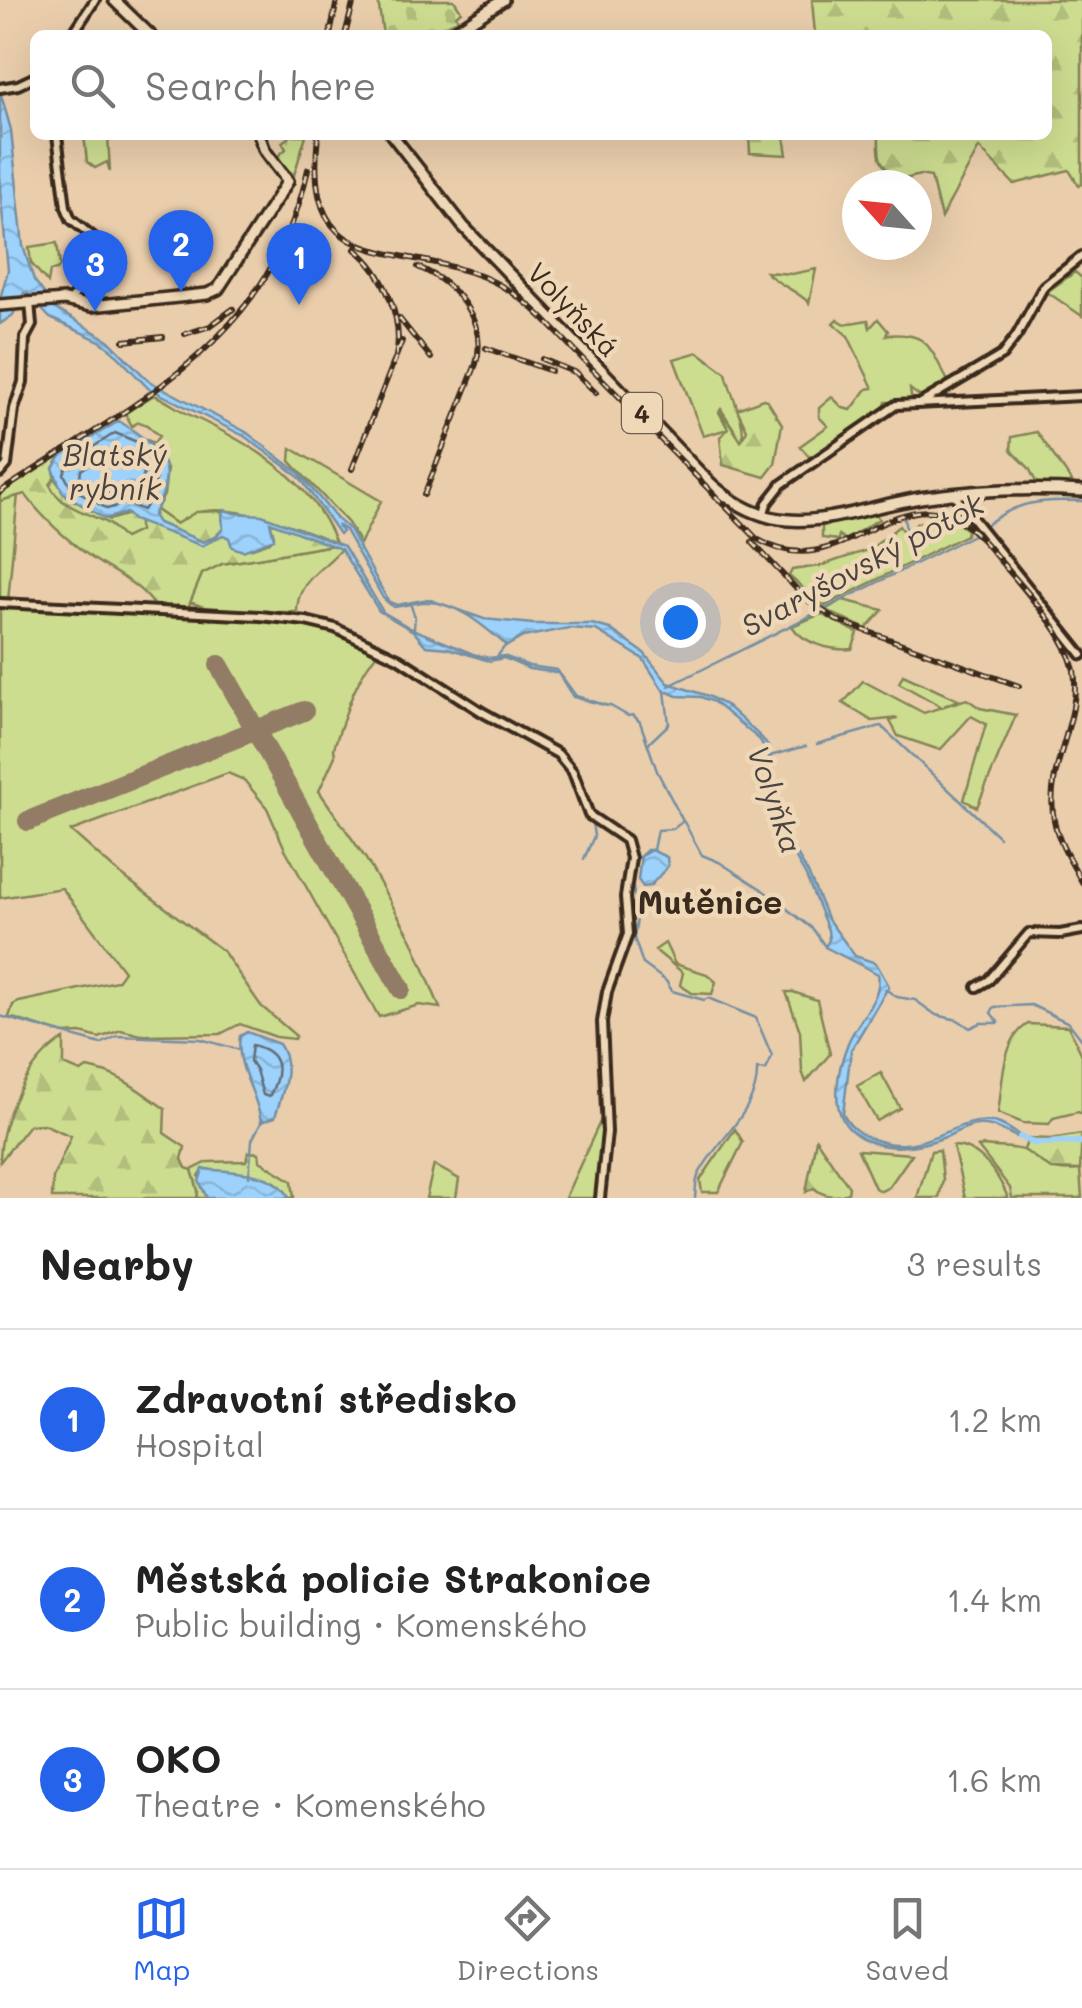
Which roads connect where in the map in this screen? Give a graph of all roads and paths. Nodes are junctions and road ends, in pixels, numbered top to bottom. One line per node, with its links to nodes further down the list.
1 (94, 0): 4 (street)
2 (116, 0): 5 (main road)
3 (503, 0): 6 (main road)
4 (75, 30)
5 (145, 30)
6 (457, 30)
7 (30, 79): 8 (street)
8 (3, 87)
9 (58, 140): 13 (street)
10 (261, 140): 13 (main road)
11 (396, 140): 21 (main road, Volyňská / 4)
12 (1082, 256): 17 (street)
13 (65, 302): 14 (main road)
14 (29, 304): 15 (main road); 18 (street)
15 (0, 306)
16 (1082, 396): 17 (street)
17 (920, 404): 21 (street)
18 (0, 473)
19 (1082, 491): 20 (main road, 4)
20 (954, 494): 21 (main road, 4); 23 (street)
21 (763, 516)
22 (0, 603): 26 (street)
23 (1082, 655)
24 (1082, 930): 25 (street)
25 (977, 987)
26 (600, 1198)

